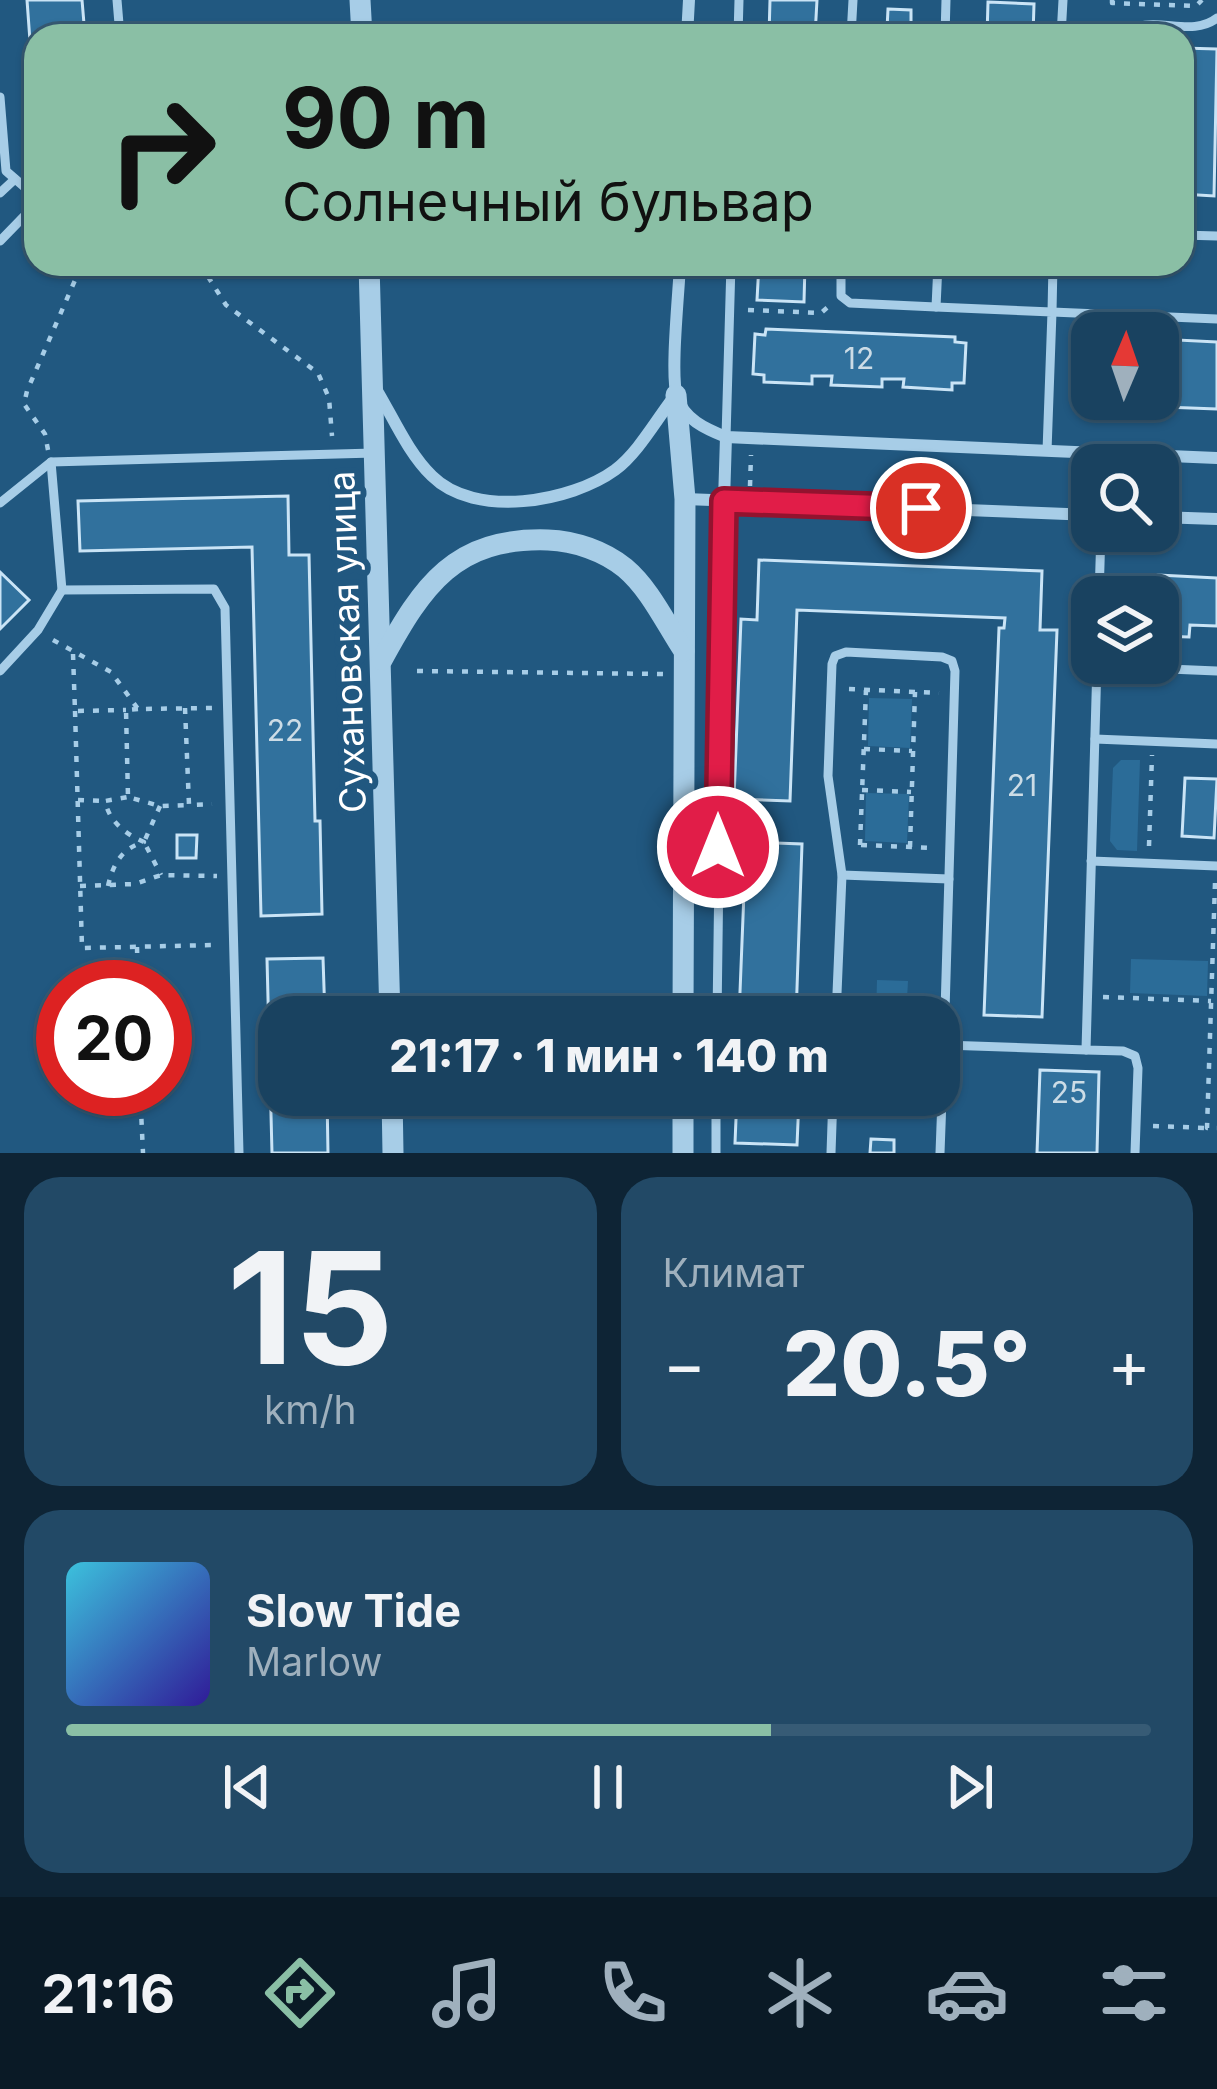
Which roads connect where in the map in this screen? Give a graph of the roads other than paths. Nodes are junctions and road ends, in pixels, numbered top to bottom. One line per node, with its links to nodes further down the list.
1 (0, 98): 2 (lane)
2 (2, 147): 3 (lane)
3 (15, 179): 4 (lane); 5 (lane)
4 (24, 188)
5 (0, 193)
6 (24, 214): 7 (lane)
7 (0, 241)
8 (369, 276): 17 (street, Сухановская улица)
9 (680, 276): 18 (street)
10 (731, 276): 19 (lane)
11 (841, 276): 14 (lane)
12 (938, 276): 14 (lane)
13 (1053, 276): 15 (lane)
14 (937, 307): 15 (lane)
15 (1052, 311): 16 (lane); 20 (lane)
16 (1217, 319)
17 (373, 383): 18 (street); 21 (street, Сухановская улица)
18 (676, 395): 19 (street); 24 (street)
19 (726, 437): 20 (street); 25 (street)
20 (1047, 451): 22 (street)
21 (374, 453): 23 (lane); 31 (street, Сухановская улица)
22 (1217, 458)
23 (51, 462): 26 (lane); 30 (lane)
24 (685, 499): 25 (street); 32 (street)
25 (724, 501): 27 (street); 45 (lane)
26 (0, 502)
27 (1071, 513)
28 (1179, 518): 29 (street)
29 (1217, 519)
30 (62, 590): 34 (lane); 55 (lane)
31 (380, 663): 32 (street); 43 (street, Сухановская улица)
32 (684, 663): 44 (street)
33 (1179, 669): 35 (lane)
34 (0, 671)
35 (1217, 671)
36 (1096, 684): 37 (lane)
37 (1095, 739): 38 (lane); 39 (lane)
38 (1217, 744)
39 (1091, 861): 40 (lane); 49 (lane)
40 (1216, 866)
41 (842, 875): 42 (lane); 42 (lane); 46 (lane)
42 (949, 879): 47 (lane)
43 (389, 996)
44 (683, 996)
45 (717, 996)
46 (837, 996)
47 (945, 996)
48 (960, 1046): 49 (lane)
49 (1086, 1050): 61 (lane)
50 (392, 1116): 56 (street)
51 (683, 1116): 57 (street)
52 (716, 1116): 58 (lane)
53 (832, 1116): 59 (lane)
54 (941, 1116): 60 (lane)
55 (239, 1153)
56 (393, 1153)
57 (683, 1153)
58 (716, 1153)
59 (831, 1153)
60 (940, 1153)
61 (1136, 1153)

